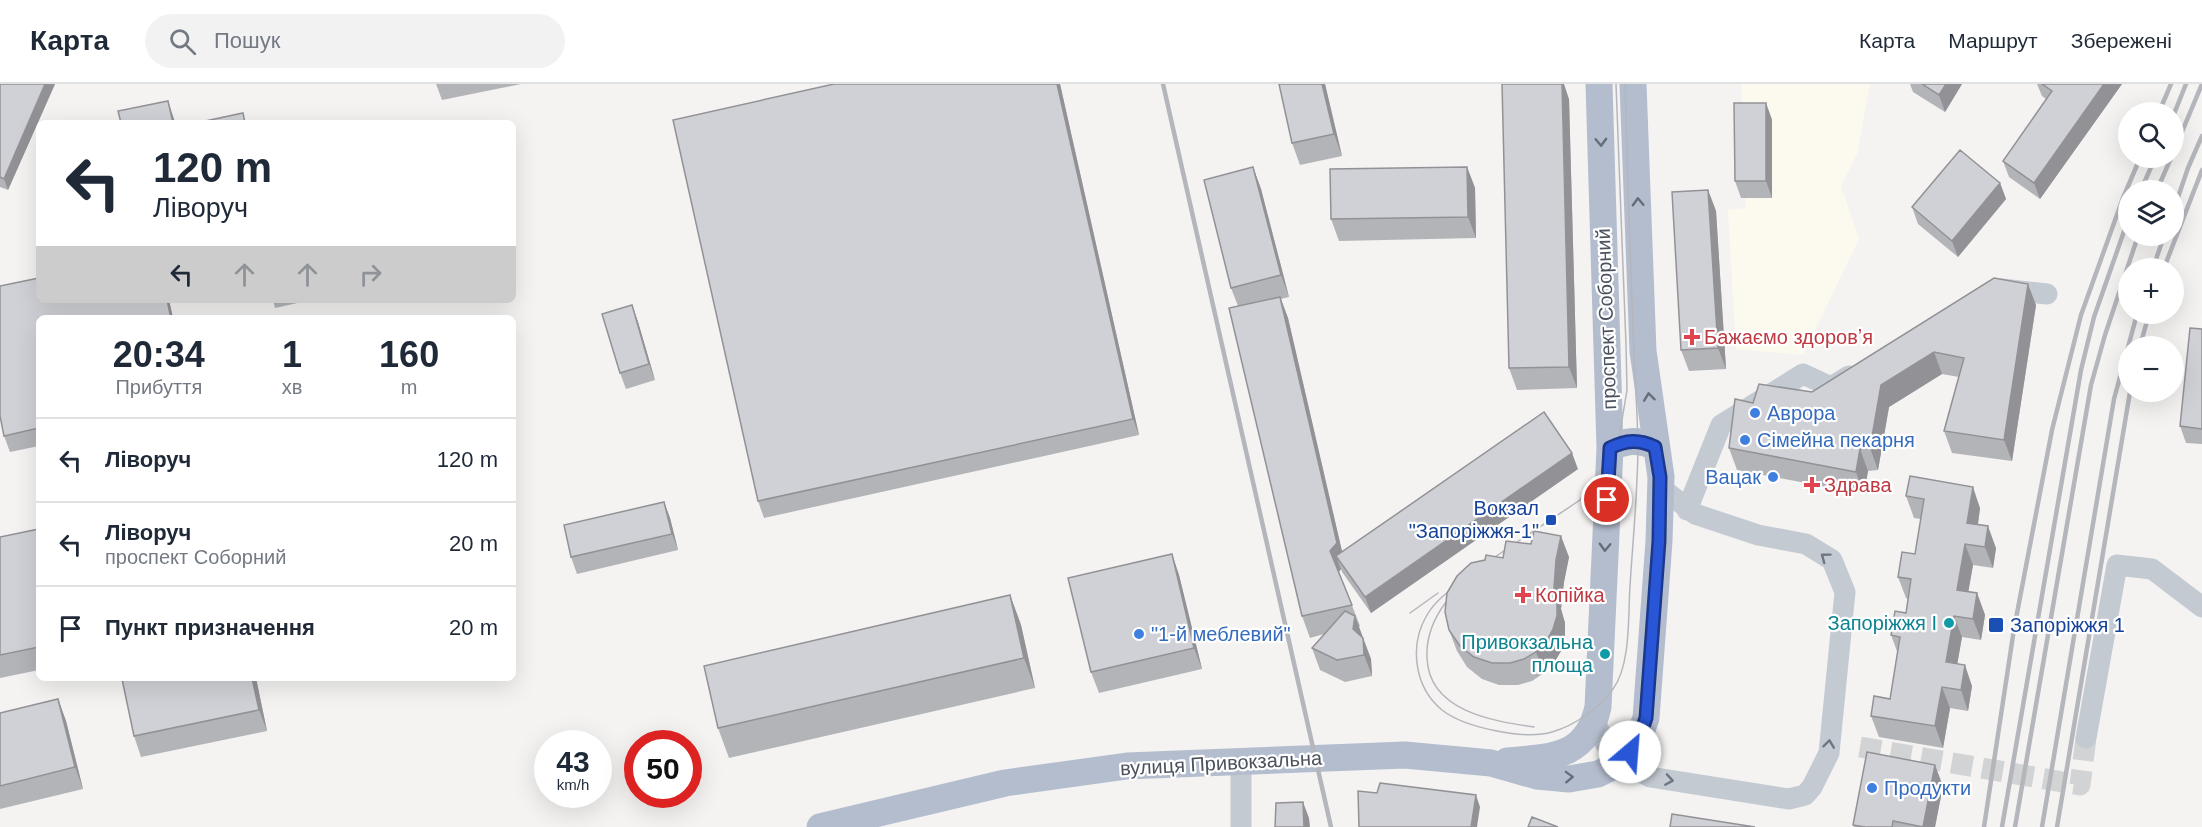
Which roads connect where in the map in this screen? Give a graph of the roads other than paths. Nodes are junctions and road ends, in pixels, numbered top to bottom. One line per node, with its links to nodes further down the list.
1 (1599, 84): 7 (main road, проспект Соборний, one-way to 7)
2 (1634, 84): 6 (main road, проспект Соборний, one-way to 2)
3 (1985, 294): 4 (street)
4 (2047, 294)
5 (1869, 364): 9 (street)
6 (1655, 447): 7 (main road); 8 (main road, проспект Соборний)
7 (1610, 448): 11 (main road, проспект Соборний, one-way to 11)
8 (1660, 488): 9 (street); 14 (main road, проспект Соборний)
9 (1686, 510): 14 (street, one-way to 9)
10 (2202, 606): 12 (street)
11 (1595, 721): 14 (street); 15 (main road, проспект Соборний)
12 (2086, 738)
13 (1241, 762): 15 (main road, вулиця Привокзальна); 16 (main road, вулиця Привокзальна); 17 (street)
14 (1622, 762): 15 (main road, вулиця Привокзальна, one-way to 14)
15 (1491, 763)
16 (820, 827)
17 (1241, 827)

